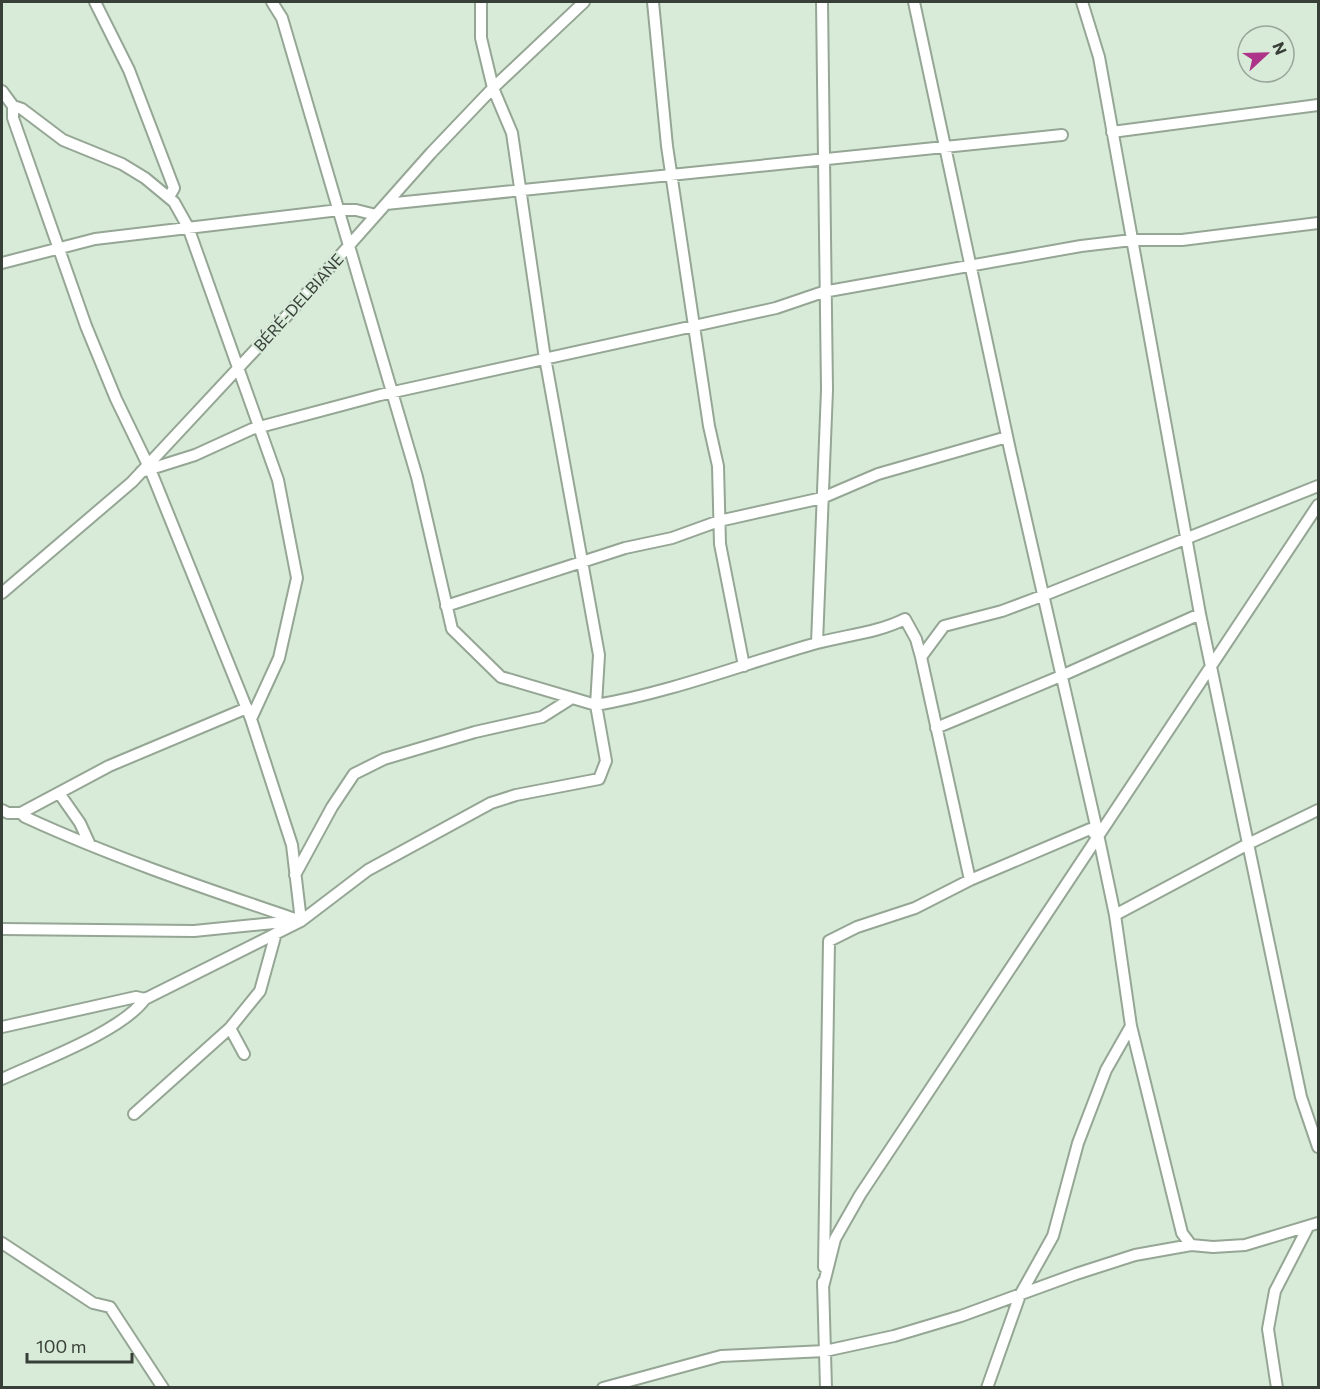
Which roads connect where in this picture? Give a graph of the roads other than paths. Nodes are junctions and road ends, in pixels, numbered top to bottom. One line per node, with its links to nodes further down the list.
1 (95, 2): 19 (street)
2 (272, 2): 21 (street)
3 (481, 2): 9 (street)
4 (584, 2): 9 (street, BÉRÉ-DELBIANE)
5 (653, 2): 17 (street)
6 (822, 2): 16 (street)
7 (914, 2): 15 (street)
8 (1082, 2): 13 (street)
9 (493, 88): 18 (street); 20 (street, BÉRÉ-DELBIANE)
10 (2, 91): 12 (street)
11 (1318, 105): 13 (street)
12 (13, 106): 19 (street); 27 (street)
13 (1112, 132): 25 (street)
14 (1062, 135): 15 (street)
15 (946, 146): 16 (street); 29 (street)
16 (825, 157): 17 (street); 30 (street)
17 (671, 175): 18 (street); 31 (street)
18 (520, 190): 20 (street); 32 (street)
19 (169, 197): 24 (street)
20 (386, 204): 22 (street, BÉRÉ-DELBIANE)
21 (339, 210): 22 (street); 24 (street); 26 (street)
22 (376, 215): 26 (street, BÉRÉ-DELBIANE)
23 (1318, 223): 25 (street)
24 (188, 227): 27 (street); 33 (street)
25 (1132, 240): 29 (street); 42 (street)
26 (348, 246): 33 (street, BÉRÉ-DELBIANE); 34 (street)
27 (59, 249): 28 (street); 37 (street)
28 (2, 263)
29 (970, 266): 30 (street); 36 (street)
30 (823, 292): 31 (street); 39 (street)
31 (695, 326): 32 (street); 41 (street)
32 (545, 359): 34 (street); 43 (street)
33 (239, 367): 35 (street); 37 (street, BÉRÉ-DELBIANE)
34 (392, 392): 35 (street); 46 (street)
35 (260, 427): 37 (street); 56 (street)
36 (1007, 437): 39 (street); 45 (street)
37 (146, 469): 44 (street, BÉRÉ-DELBIANE); 55 (street)
38 (1318, 486): 42 (street)
39 (822, 498): 41 (street); 48 (street)
40 (1318, 505): 51 (street)
41 (719, 521): 43 (street); 50 (street)
42 (1187, 539): 45 (street); 47 (street)
43 (581, 561): 46 (street); 54 (street)
44 (2, 593)
45 (1042, 596): 49 (street); 52 (street)
46 (446, 606): 53 (street)
47 (1200, 614): 51 (street); 52 (street)
48 (817, 643): 49 (street); 50 (street)
49 (921, 657): 57 (street)
50 (744, 666): 54 (street)
51 (1211, 667): 62 (street); 63 (street)
52 (1061, 676): 57 (street); 62 (street)
53 (572, 698): 54 (street); 65 (street)
54 (596, 705): 68 (street)
55 (247, 708): 56 (street); 58 (street)
56 (251, 719): 65 (street)
57 (936, 728): 66 (street)
58 (59, 793): 61 (street); 64 (street)
59 (1318, 810): 63 (street)
60 (4, 813): 61 (street)
61 (21, 813): 64 (street)
62 (1099, 839): 66 (street); 67 (street); 83 (street)
63 (1250, 843): 67 (street); 78 (street)
64 (90, 845): 68 (street)
65 (295, 875): 68 (street)
66 (970, 880): 83 (street)
67 (1115, 915): 72 (street)
68 (301, 921): 69 (street); 70 (street)
69 (2, 929)
70 (276, 933): 71 (street); 74 (street)
71 (145, 999): 73 (street); 76 (street)
72 (1131, 1026): 82 (street); 84 (street)
73 (2, 1027)
74 (230, 1028): 75 (street); 77 (street)
75 (244, 1054)
76 (2, 1079)
77 (134, 1114)
78 (1318, 1147)
79 (1318, 1223): 80 (street)
80 (1306, 1229): 82 (street); 90 (street)
81 (2, 1243): 86 (street)
82 (1191, 1245): 84 (street)
83 (823, 1287): 85 (street)
84 (1020, 1295): 85 (street); 89 (street)
85 (825, 1351): 87 (street); 88 (street)
86 (163, 1388)
87 (603, 1388)
88 (826, 1388)
89 (987, 1388)
90 (1277, 1388)

